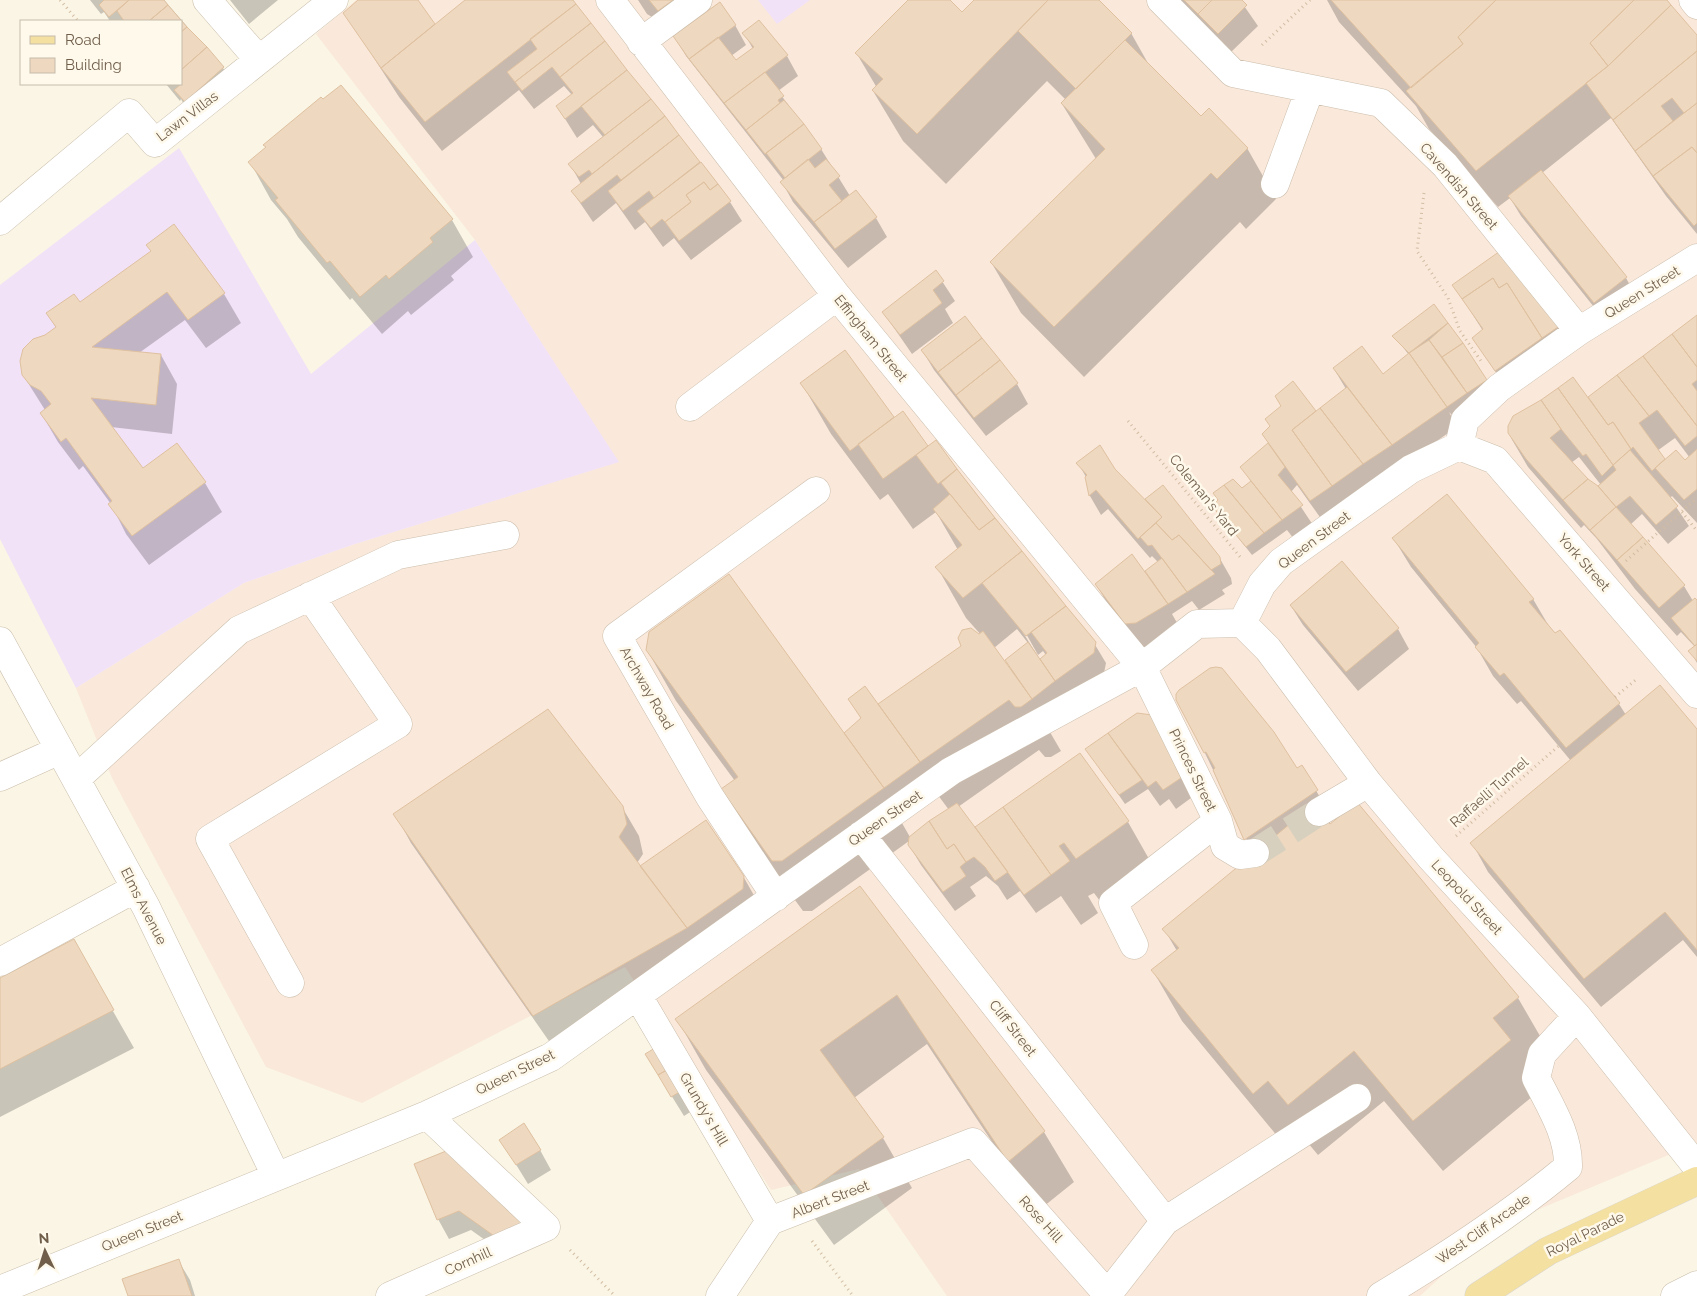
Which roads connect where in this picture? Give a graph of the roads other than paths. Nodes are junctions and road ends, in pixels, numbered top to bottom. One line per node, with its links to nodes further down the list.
1 (206, 0): 9 (street)
2 (334, 0): 9 (street, Lawn Villas)
3 (610, 0): 8 (street, Effingham Street)
4 (698, 0): 8 (street)
5 (1160, 0): 10 (street, Cavendish Street)
6 (1693, 0): 7 (street)
7 (1697, 5)
8 (641, 42): 14 (street, Effingham Street)
9 (259, 60): 12 (street, Lawn Villas)
10 (1310, 89): 11 (street); 15 (street, Cavendish Street)
11 (1274, 184)
12 (0, 221)
13 (1697, 258): 15 (street, Queen Street)
14 (837, 296): 16 (street); 23 (street, Effingham Street)
15 (1579, 331): 17 (street, Queen Street)
16 (690, 408)
17 (1459, 446): 21 (street, Queen Street); 24 (street, York Street)
18 (816, 491): 34 (street, Archway Road)
19 (505, 535): 20 (street)
20 (310, 596): 27 (street); 37 (street)
21 (1242, 623): 23 (street, Queen Street); 28 (street, Leopold Street)
22 (0, 641): 25 (street, Elms Avenue)
23 (1142, 667): 30 (street, Princes Street); 31 (street, Queen Street)
24 (1697, 694)
25 (60, 750): 26 (street); 27 (street, Elms Avenue)
26 (0, 777)
27 (76, 779): 33 (street, Elms Avenue)
28 (1368, 783): 29 (street); 39 (street, Leopold Street)
29 (1319, 812)
30 (1218, 821): 32 (street, Princes Street); 35 (street)
31 (861, 835): 34 (street, Queen Street); 47 (street, Cliff Street)
32 (1255, 853)
33 (136, 888): 36 (street); 44 (street, Elms Avenue)
34 (776, 896): 38 (street, Queen Street)
35 (1134, 945)
36 (0, 962)
37 (290, 983)
38 (638, 996): 41 (street, Queen Street); 46 (street, Grundy's Hill)
39 (1576, 1016): 43 (street, Leopold Street); 53 (street, West Cliff Arcade)
40 (1357, 1098): 47 (street)
41 (427, 1115): 44 (street, Queen Street); 51 (street, Cornhill)
42 (973, 1142): 46 (street, Albert Street); 50 (street, Rose Hill)
43 (1697, 1168)
44 (276, 1176): 49 (street, Queen Street)
45 (1697, 1181): 54 (main road, Royal Parade)
46 (781, 1217): 52 (street)
47 (1165, 1221): 50 (street)
48 (1697, 1285): 55 (street)
49 (0, 1290)
50 (1108, 1295)
51 (390, 1296)
52 (720, 1296)
53 (1381, 1296)
54 (1479, 1296)
55 (1675, 1296)

